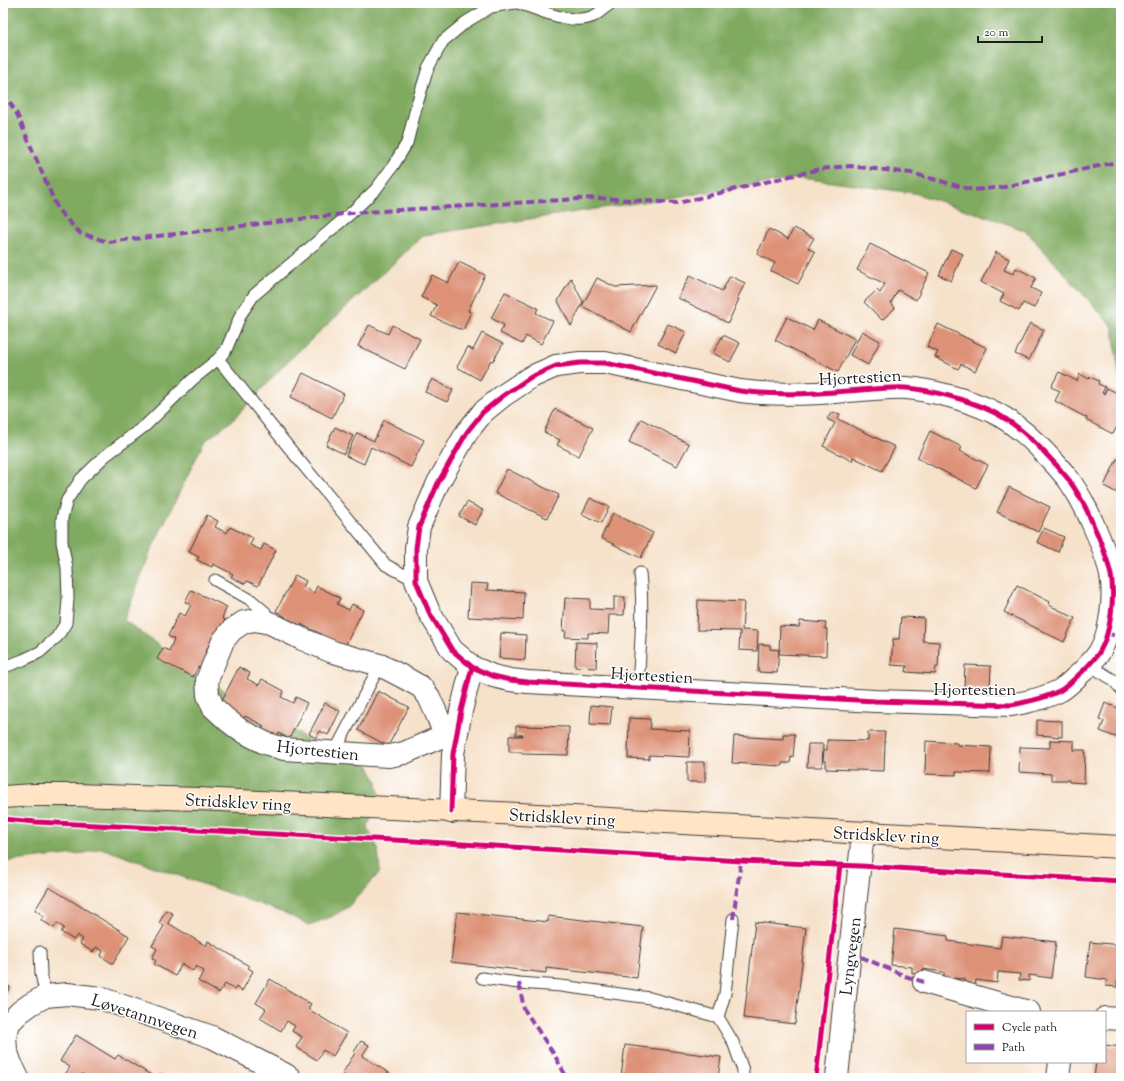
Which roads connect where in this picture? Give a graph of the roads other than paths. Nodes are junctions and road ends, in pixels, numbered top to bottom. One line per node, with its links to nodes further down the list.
1 (515, 3): 4 (lane)
2 (518, 3): 3 (lane)
3 (610, 3)
4 (218, 359): 7 (lane); 11 (lane)
5 (640, 573): 13 (lane)
6 (215, 580): 8 (lane)
7 (416, 581): 10 (street, Hjortestien); 12 (street, Hjortestien)
8 (270, 623): 9 (street); 16 (street, Hjortestien)
9 (380, 665): 15 (street); 16 (lane)
10 (1089, 665): 13 (street, Hjortestien); 14 (lane)
11 (3, 666)
12 (472, 667): 13 (street, Hjortestien); 15 (street)
13 (638, 688)
14 (1121, 689)
15 (450, 736): 16 (street, Hjortestien); 18 (street)
16 (334, 753)
17 (3, 797): 18 (street, Stridsklev ring)
18 (451, 812): 19 (street, Stridsklev ring)
19 (863, 834): 20 (street, Stridsklev ring); 35 (street, Lyngvegen)
20 (1121, 847)
21 (733, 919): 27 (lane)
22 (40, 952): 25 (lane)
23 (482, 978): 27 (lane)
24 (924, 982): 26 (street)
25 (46, 996): 30 (street, Løvetannvegen); 33 (street, Løvetannvegen)
26 (1026, 1011)
27 (718, 1017): 34 (lane)
28 (1106, 1018): 29 (street)
29 (1121, 1019)
30 (4, 1034): 32 (street, Løvetannvegen)
31 (1060, 1063): 36 (street)
32 (18, 1078)
33 (290, 1078)
34 (743, 1078)
35 (837, 1078)
36 (1058, 1078)

